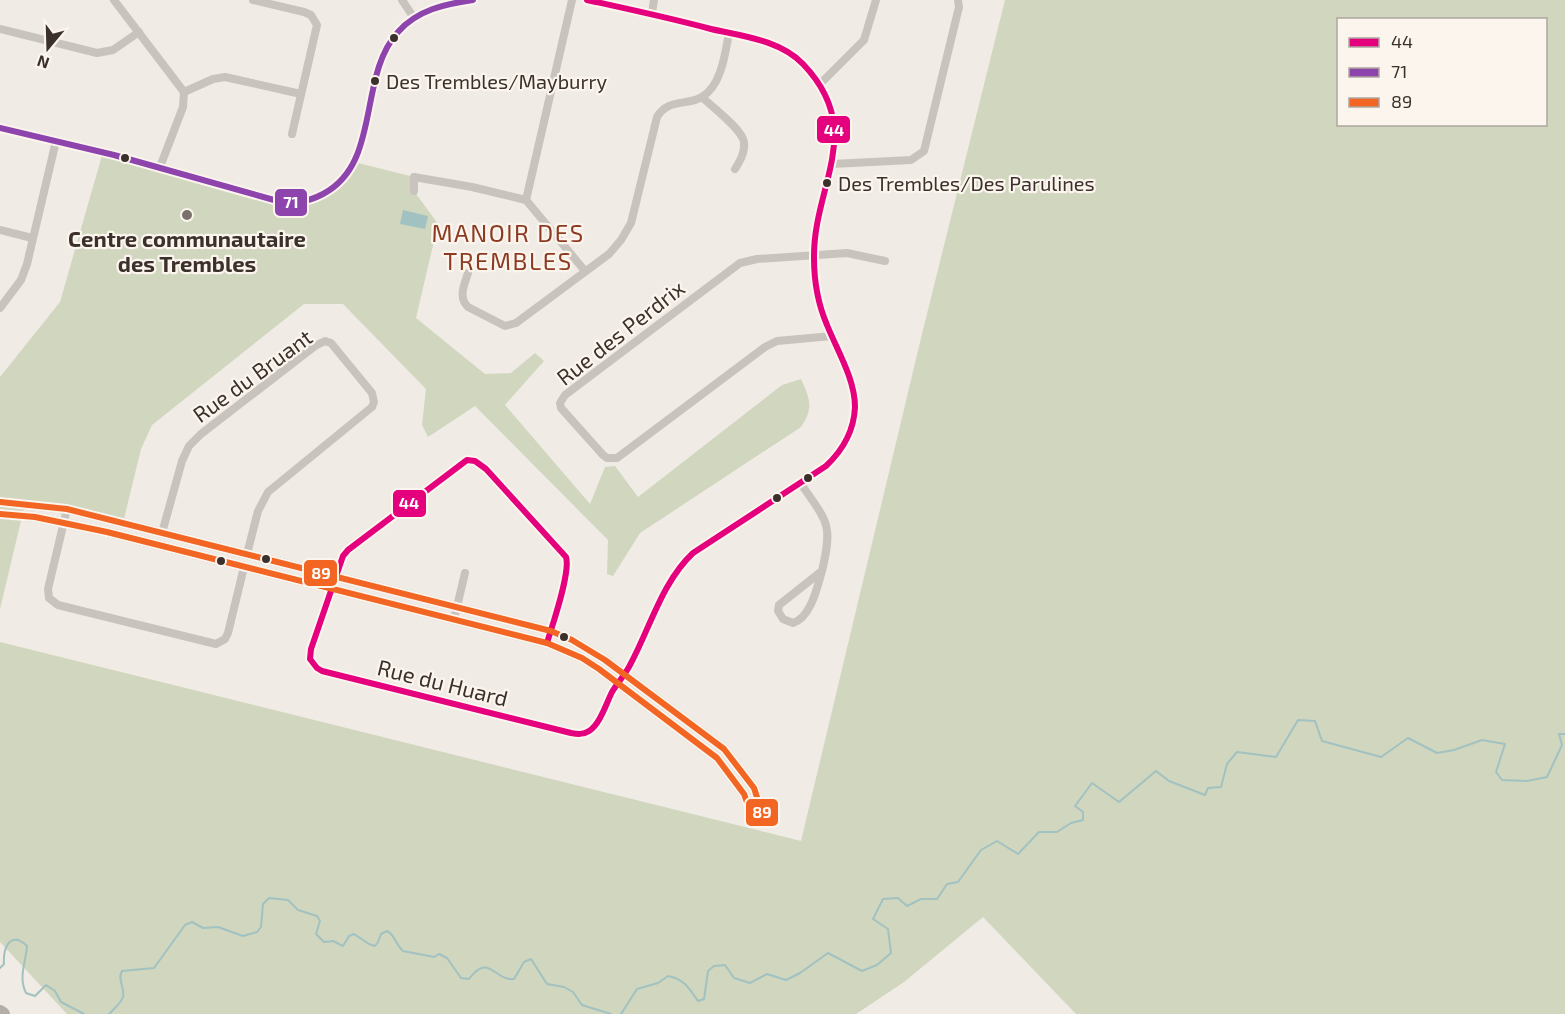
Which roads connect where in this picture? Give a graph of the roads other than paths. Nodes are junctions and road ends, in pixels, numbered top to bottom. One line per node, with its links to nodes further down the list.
1 (114, 0): 13 (street)
2 (253, 0): 17 (street)
3 (402, 0): 11 (street)
4 (473, 0): 11 (street)
5 (572, 0): 26 (street)
6 (587, 0): 10 (street)
7 (654, 0): 10 (street)
8 (876, 0): 15 (street)
9 (958, 0): 22 (street)
10 (652, 14): 14 (street)
11 (414, 18): 23 (street)
12 (0, 29): 13 (street)
13 (139, 32): 16 (street)
14 (729, 33): 15 (street); 18 (street)
15 (820, 84): 22 (street)
16 (184, 92): 17 (street); 23 (street)
17 (301, 94): 20 (street)
18 (702, 97): 24 (street); 31 (street)
19 (0, 128): 21 (street)
20 (292, 134)
21 (56, 141): 23 (street); 28 (street)
22 (832, 164): 29 (street)
23 (160, 167)
24 (735, 169)
25 (414, 191): 26 (street)
26 (526, 200): 31 (street)
27 (0, 230): 28 (street)
28 (32, 238): 33 (street)
29 (814, 256): 30 (street); 34 (street); 34 (street, Rue des Perdrix)
30 (885, 261)
31 (585, 271): 32 (street)
32 (468, 273)
33 (0, 308)
34 (832, 336): 35 (street)
35 (801, 484): 44 (street); 51 (street)
36 (0, 502): 37 (street)
37 (67, 509): 39 (street); 40 (street)
38 (0, 514): 39 (street)
39 (64, 522): 41 (street); 43 (street)
40 (162, 533): 41 (street); 42 (street); 42 (street, Rue du Bruant)
41 (159, 545): 43 (street)
42 (247, 554): 43 (street); 46 (street)
43 (244, 567): 46 (street)
44 (822, 571): 44 (street)
45 (465, 573): 47 (street)
46 (335, 583): 47 (street); 48 (street); 49 (street); 51 (street, Rue du Huard)
47 (457, 607): 48 (street); 49 (street)
48 (454, 619): 50 (street)
49 (551, 631): 50 (street); 51 (street)
50 (547, 643): 51 (street)
51 (621, 678): 51 (street)

